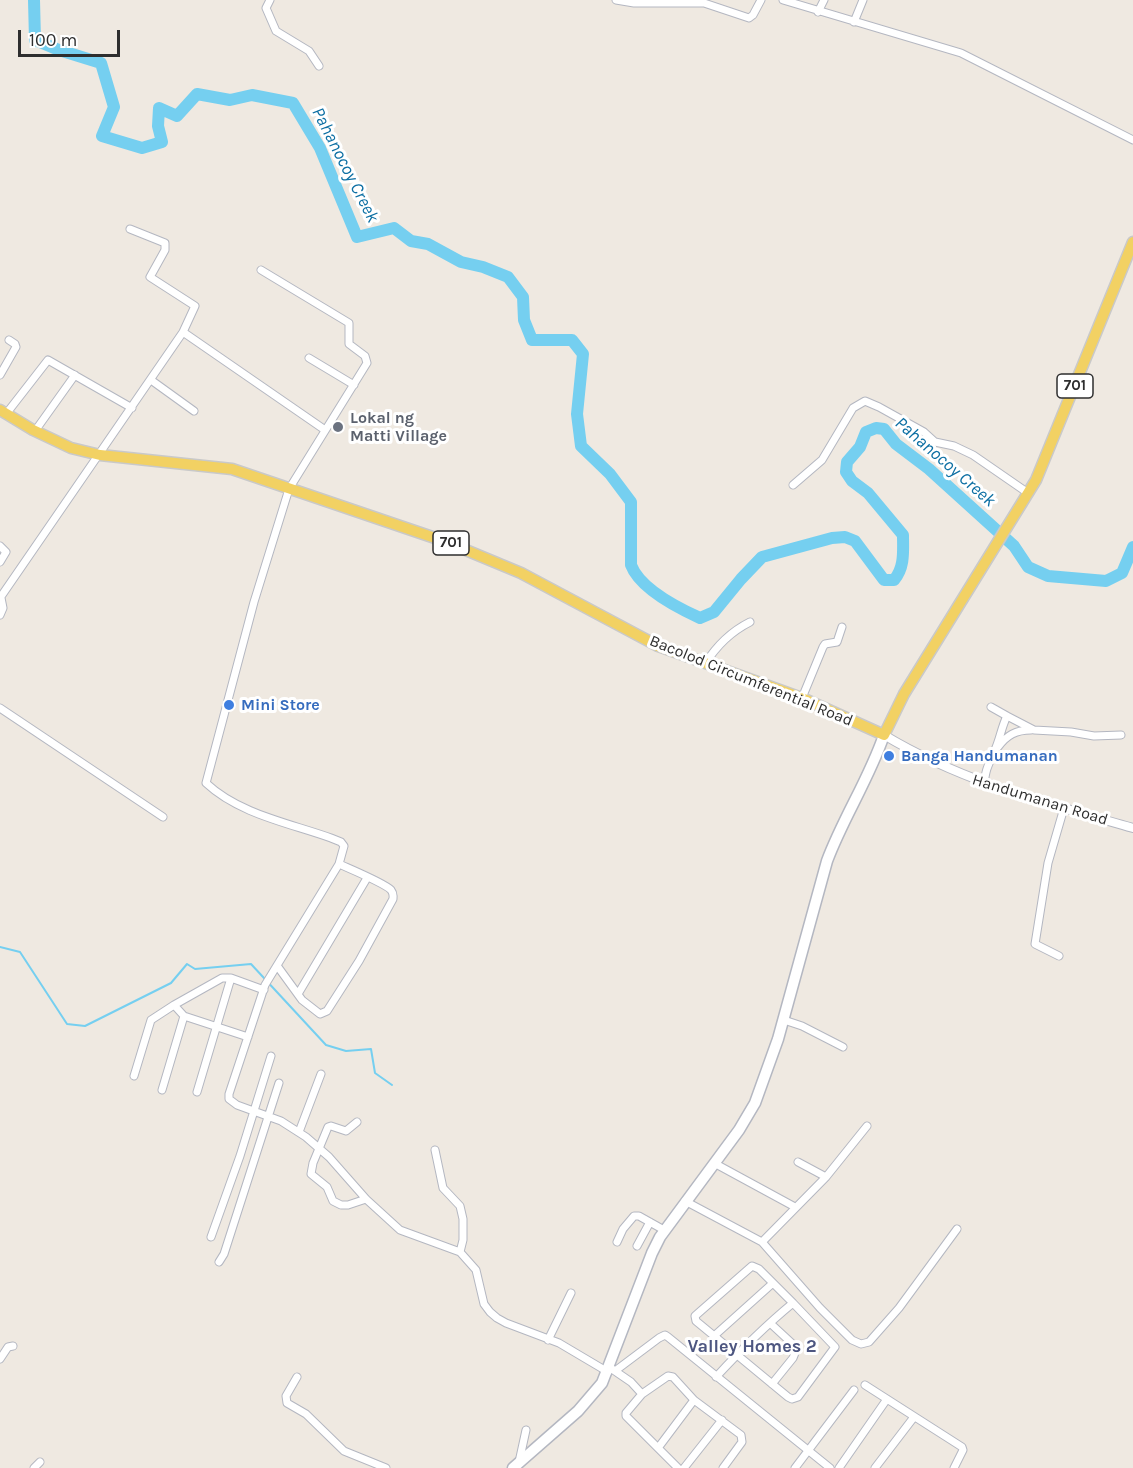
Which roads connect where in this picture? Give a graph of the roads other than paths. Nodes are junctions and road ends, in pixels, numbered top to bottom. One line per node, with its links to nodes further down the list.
1 (270, 0): 9 (street)
2 (616, 0): 3 (street)
3 (761, 0)
4 (824, 0): 7 (street)
5 (863, 0): 8 (street)
6 (786, 1): 7 (street)
7 (818, 12): 8 (street)
8 (854, 22): 10 (street)
9 (319, 66)
10 (1133, 140)
11 (130, 229): 14 (street)
12 (1133, 242): 30 (main road, 701)
13 (261, 270): 21 (street)
14 (183, 332): 20 (street); 25 (street)
15 (9, 340): 17 (street)
16 (309, 358): 21 (street)
17 (3, 361): 18 (street)
18 (0, 375)
19 (75, 375): 22 (street); 24 (street); 26 (street)
20 (151, 380): 22 (street); 23 (street)
21 (354, 385): 25 (street)
22 (132, 408): 27 (street)
23 (194, 411)
24 (3, 412): 26 (main road, Bacolod Circumferential Road / 701)
25 (325, 430): 29 (street)
26 (35, 431): 27 (main road, Bacolod Circumferential Road / 701)
27 (100, 455): 29 (main road, Bacolod Circumferential Road / 701); 33 (street)
28 (793, 485): 30 (street)
29 (289, 489): 37 (main road, Bacolod Circumferential Road / 701); 50 (street)
30 (1028, 493): 43 (main road, 701)
31 (0, 546): 32 (street)
32 (0, 562)
33 (0, 598): 34 (street)
34 (0, 615)
35 (750, 622): 37 (street)
36 (842, 627): 38 (street)
37 (705, 664): 38 (main road, Bacolod Circumferential Road / 701)
38 (801, 698): 43 (main road, Bacolod Circumferential Road / 701)
39 (991, 707): 41 (street)
40 (0, 708): 48 (street)
41 (1007, 716): 42 (street); 45 (street)
42 (1034, 730): 44 (street); 45 (street)
43 (884, 735): 46 (street, Handumanan Road); 59 (main road)
44 (1121, 735)
45 (995, 751): 46 (street)
46 (984, 784): 47 (street, Handumanan Road)
47 (1064, 808): 49 (street, Handumanan Road); 52 (street)
48 (163, 817)
49 (1133, 828)
50 (339, 864): 51 (street); 53 (street)
51 (367, 878): 56 (street); 56 (street)
52 (1059, 956)
53 (278, 966): 55 (street); 56 (street)
54 (231, 978): 55 (street); 57 (street); 60 (street)
55 (265, 988): 61 (street)
56 (298, 994)
57 (174, 1005): 58 (street); 65 (street)
58 (183, 1016): 60 (street); 67 (street)
59 (784, 1020): 62 (street); 77 (main road)
60 (218, 1027): 61 (street); 68 (street)
61 (248, 1037): 69 (street)
62 (843, 1047)
63 (271, 1056): 69 (street)
64 (321, 1074): 73 (street)
65 (134, 1076)
66 (279, 1083): 70 (street)
67 (162, 1090)
68 (196, 1092)
69 (254, 1111): 70 (street); 85 (street)
70 (269, 1116): 73 (street); 90 (street)
71 (357, 1122): 74 (street)
72 (867, 1126): 78 (street)
73 (299, 1132): 74 (street)
74 (319, 1148): 79 (street); 79 (street)
75 (435, 1150): 89 (street)
76 (798, 1162): 78 (street)
77 (714, 1163): 80 (main road); 81 (street)
78 (826, 1177): 81 (street)
79 (366, 1199): 89 (street)
80 (685, 1201): 84 (main road); 87 (street)
81 (795, 1207): 87 (street)
82 (650, 1222): 84 (street); 86 (street); 88 (street)
83 (957, 1229): 87 (street)
84 (664, 1230): 100 (main road)
85 (211, 1237)
86 (616, 1242)
87 (762, 1242)
88 (637, 1246)
89 (460, 1252): 96 (street)
90 (219, 1262)
91 (773, 1283): 93 (street); 95 (street); 95 (street)
92 (571, 1293): 96 (street)
93 (793, 1303): 94 (street); 103 (street)
94 (770, 1323): 98 (street); 103 (street)
95 (714, 1336): 98 (street)
96 (548, 1340): 100 (street)
97 (13, 1346): 99 (street)
98 (736, 1355): 102 (street); 103 (street)
99 (0, 1359)
100 (611, 1370): 102 (street); 106 (street); 115 (main road)
101 (297, 1377): 117 (street)
102 (716, 1377): 113 (street)
103 (772, 1384)
104 (865, 1385): 108 (street)
105 (854, 1390): 113 (street)
106 (642, 1394): 107 (street); 112 (street)
107 (694, 1400): 110 (street); 112 (street)
108 (887, 1400): 109 (street); 123 (street)
109 (914, 1417): 124 (street); 125 (street)
110 (722, 1420): 119 (street); 120 (street)
111 (526, 1430): 115 (street)
112 (658, 1448): 118 (street)
113 (808, 1450): 121 (street); 122 (street)
114 (40, 1462): 116 (street)
115 (516, 1465)
116 (34, 1468)
117 (386, 1468)
118 (678, 1468)
119 (684, 1468)
120 (723, 1468)
121 (795, 1468)
122 (830, 1468)
123 (839, 1468)
124 (874, 1468)
125 (954, 1468)

